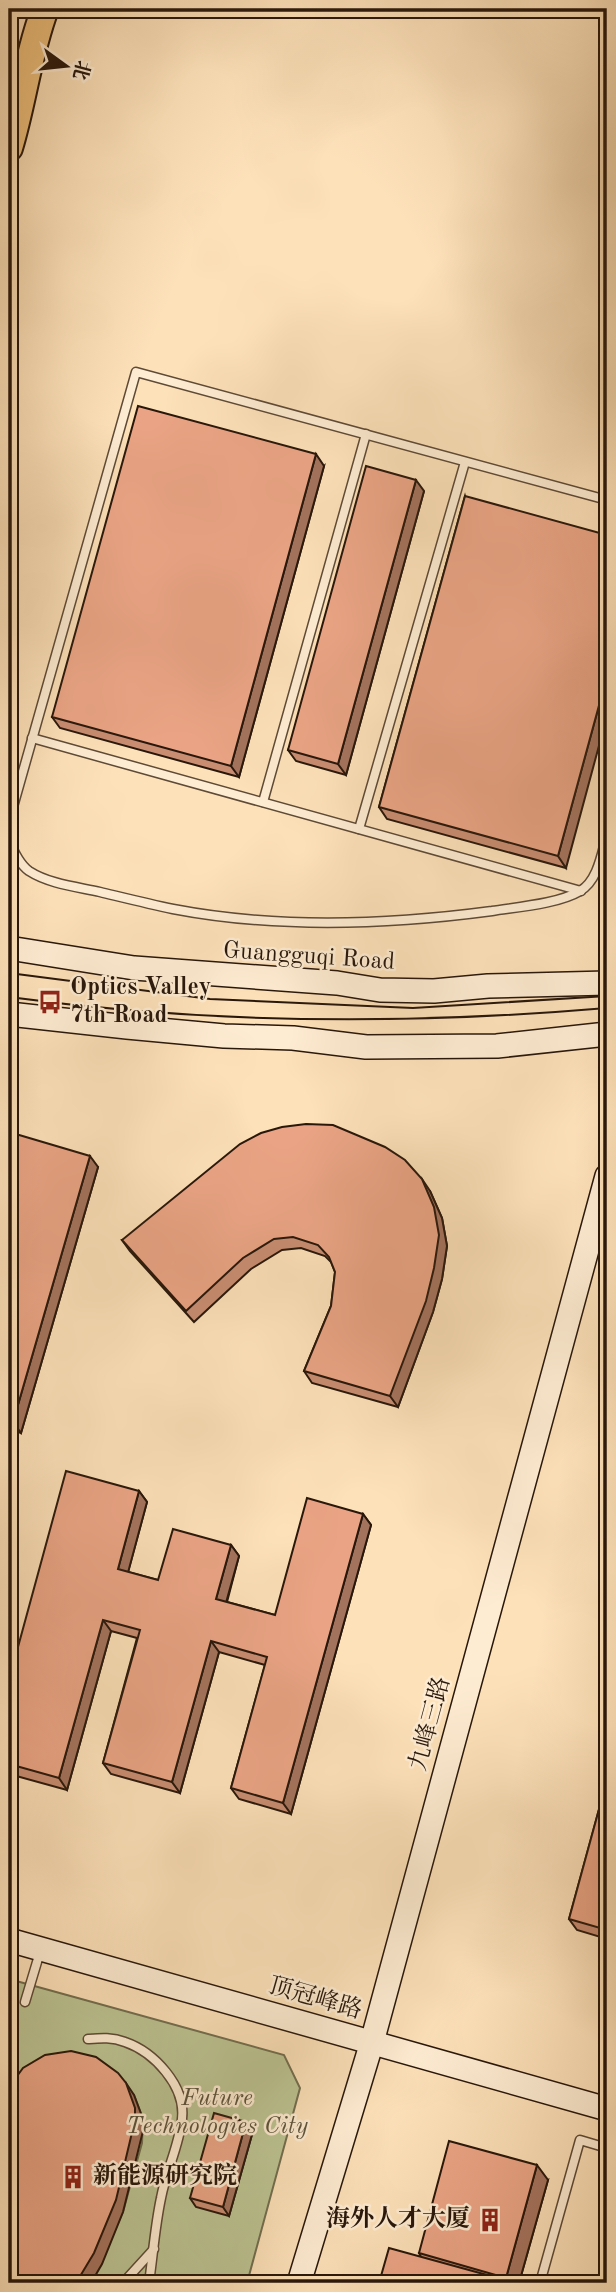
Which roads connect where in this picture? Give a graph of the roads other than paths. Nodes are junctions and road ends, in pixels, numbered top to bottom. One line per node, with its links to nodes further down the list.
1 (45, 9): 2 (main road)
2 (9, 148)
3 (366, 434): 4 (lane); 6 (lane); 7 (lane)
4 (465, 462): 5 (lane); 9 (lane)
5 (607, 500)
6 (32, 738): 7 (lane); 8 (lane)
7 (263, 802): 9 (lane)
8 (9, 821)
9 (359, 829): 12 (lane)
10 (607, 835): 12 (lane)
11 (9, 840): 12 (lane)
12 (581, 891)
13 (9, 948): 14 (street, Guangguqi Road)
14 (607, 983)
15 (9, 1014): 16 (street)
16 (607, 1034)
17 (607, 1176): 22 (street, 九峰三路)
18 (9, 1940): 19 (street, 顶冠峰路)
19 (40, 1949): 20 (lane); 22 (street, 顶冠峰路)
20 (25, 2002)
21 (88, 2039): 25 (lane)
22 (372, 2042): 23 (street, 顶冠峰路); 28 (street, 九峰三路)
23 (607, 2109)
24 (607, 2148): 29 (lane)
25 (154, 2249): 26 (lane); 27 (lane)
26 (124, 2283)
27 (149, 2283)
28 (299, 2283)
29 (540, 2283)

